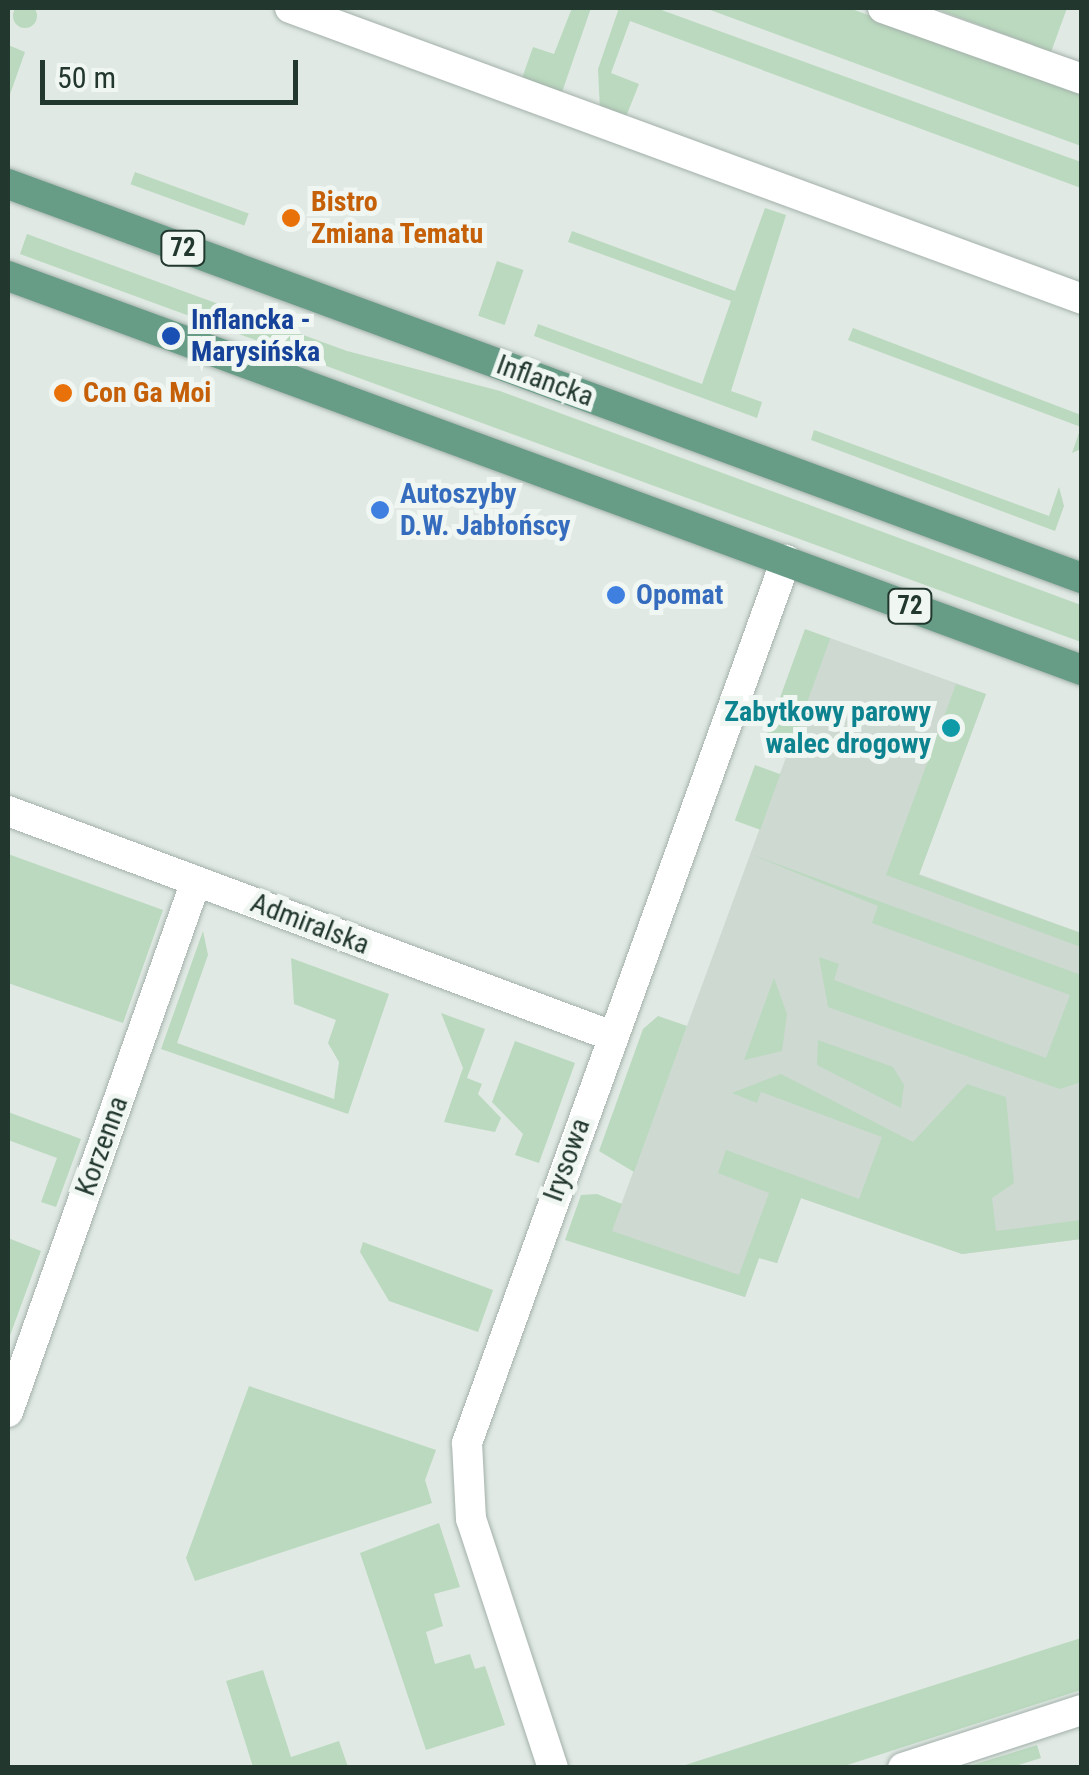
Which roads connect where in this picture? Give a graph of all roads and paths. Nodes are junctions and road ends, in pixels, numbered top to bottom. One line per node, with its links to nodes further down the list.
1 (290, 8): 6 (street)
2 (883, 8): 3 (street)
3 (1082, 80)
4 (8, 184): 8 (main road, Inflancka / 72)
5 (8, 276): 7 (main road, 72)
6 (1082, 300)
7 (786, 560): 9 (main road, 72); 12 (street, Irysowa)
8 (1082, 578)
9 (1082, 670)
10 (8, 811): 11 (street, Admiralska)
11 (196, 881): 12 (street, Admiralska); 13 (street, Korzenna)
12 (612, 1036): 15 (street, Irysowa)
13 (8, 1412)
14 (1082, 1710): 16 (street)
15 (553, 1768)
16 (903, 1768)

